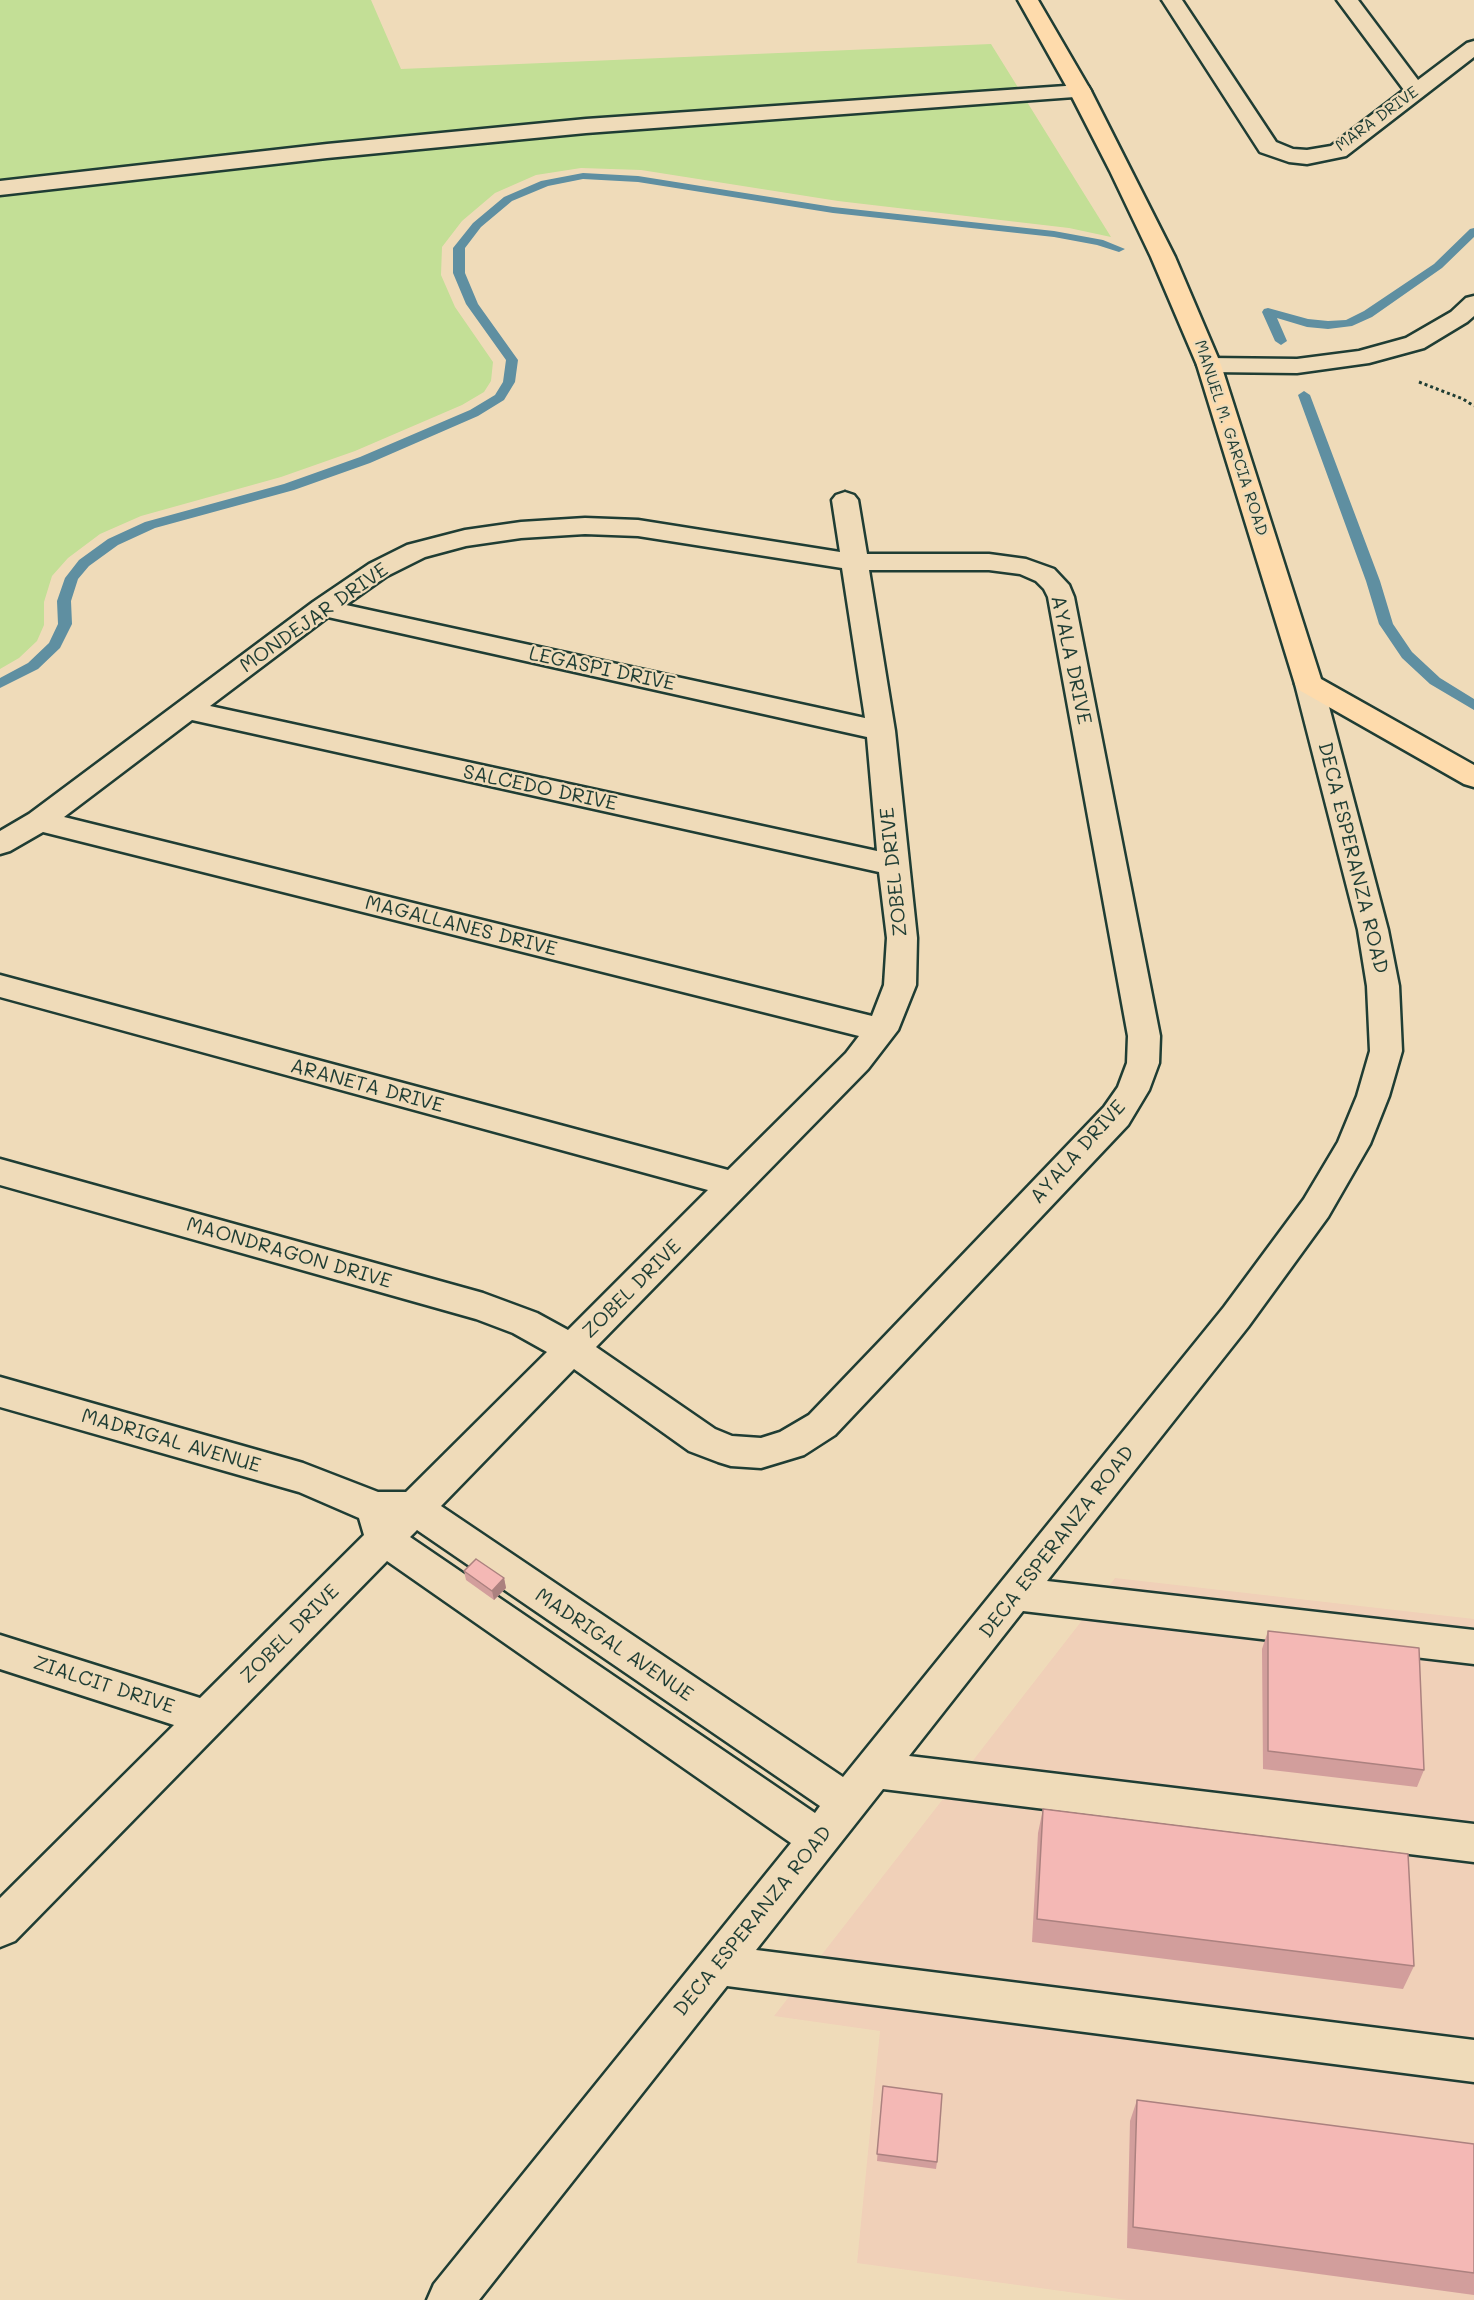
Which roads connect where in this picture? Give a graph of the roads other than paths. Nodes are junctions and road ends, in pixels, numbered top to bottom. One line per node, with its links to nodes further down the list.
1 (1028, 0): 5 (main road, MANUEL M. GARCIA ROAD)
2 (1172, 0): 6 (street, MARA DRIVE)
3 (1347, 0): 6 (street)
4 (1474, 47): 6 (street, MARA DRIVE)
5 (1080, 91): 7 (street); 9 (main road, MANUEL M. GARCIA ROAD)
6 (1415, 91)
7 (0, 188)
8 (1474, 303): 9 (street)
9 (1209, 365): 13 (main road, MANUEL M. GARCIA ROAD)
10 (845, 500): 11 (street, ZOBEL DRIVE)
11 (855, 562): 12 (street, MONDEJAR DRIVE); 15 (street, ZOBEL DRIVE); 24 (street, AYALA DRIVE)
12 (323, 608): 14 (street, MONDEJAR DRIVE); 15 (street, LEGASPI DRIVE)
13 (1310, 684): 16 (main road); 28 (street, DECA ESPERANZA ROAD)
14 (186, 710): 17 (street, MONDEJAR DRIVE); 19 (street, SALCEDO DRIVE)
15 (881, 731): 19 (street, ZOBEL DRIVE)
16 (1474, 777)
17 (39, 821): 18 (street, MONDEJAR DRIVE); 21 (street, MAGALLANES DRIVE)
18 (0, 844)
19 (893, 865): 21 (street, ZOBEL DRIVE)
20 (0, 986): 23 (street, ARANETA DRIVE)
21 (882, 1030): 23 (street, ZOBEL DRIVE)
22 (0, 1172): 24 (street, MAONDRAGON DRIVE)
23 (735, 1185): 24 (street, ZOBEL DRIVE)
24 (572, 1349): 26 (street, ZOBEL DRIVE)
25 (0, 1392): 27 (street, MADRIGAL AVENUE)
26 (414, 1508): 27 (street, MADRIGAL AVENUE); 29 (street, MADRIGAL AVENUE)
27 (379, 1524): 32 (street, MADRIGAL AVENUE); 33 (street, ZOBEL DRIVE)
28 (1016, 1594): 30 (street); 34 (street, DECA ESPERANZA ROAD)
29 (597, 1633): 32 (street); 35 (street, MADRIGAL AVENUE)
30 (1474, 1647)
31 (0, 1652): 33 (street, ZIALCIT DRIVE)
32 (567, 1665): 36 (street, MADRIGAL AVENUE)
33 (207, 1718): 38 (street, ZOBEL DRIVE)
34 (875, 1770): 35 (street, DECA ESPERANZA ROAD); 37 (street)
35 (848, 1803): 36 (street, DECA ESPERANZA ROAD)
36 (819, 1839): 39 (street, DECA ESPERANZA ROAD)
37 (1474, 1842)
38 (0, 1927)
39 (719, 1965): 40 (street); 41 (street, DECA ESPERANZA ROAD)
40 (1474, 2061)
41 (450, 2300)

